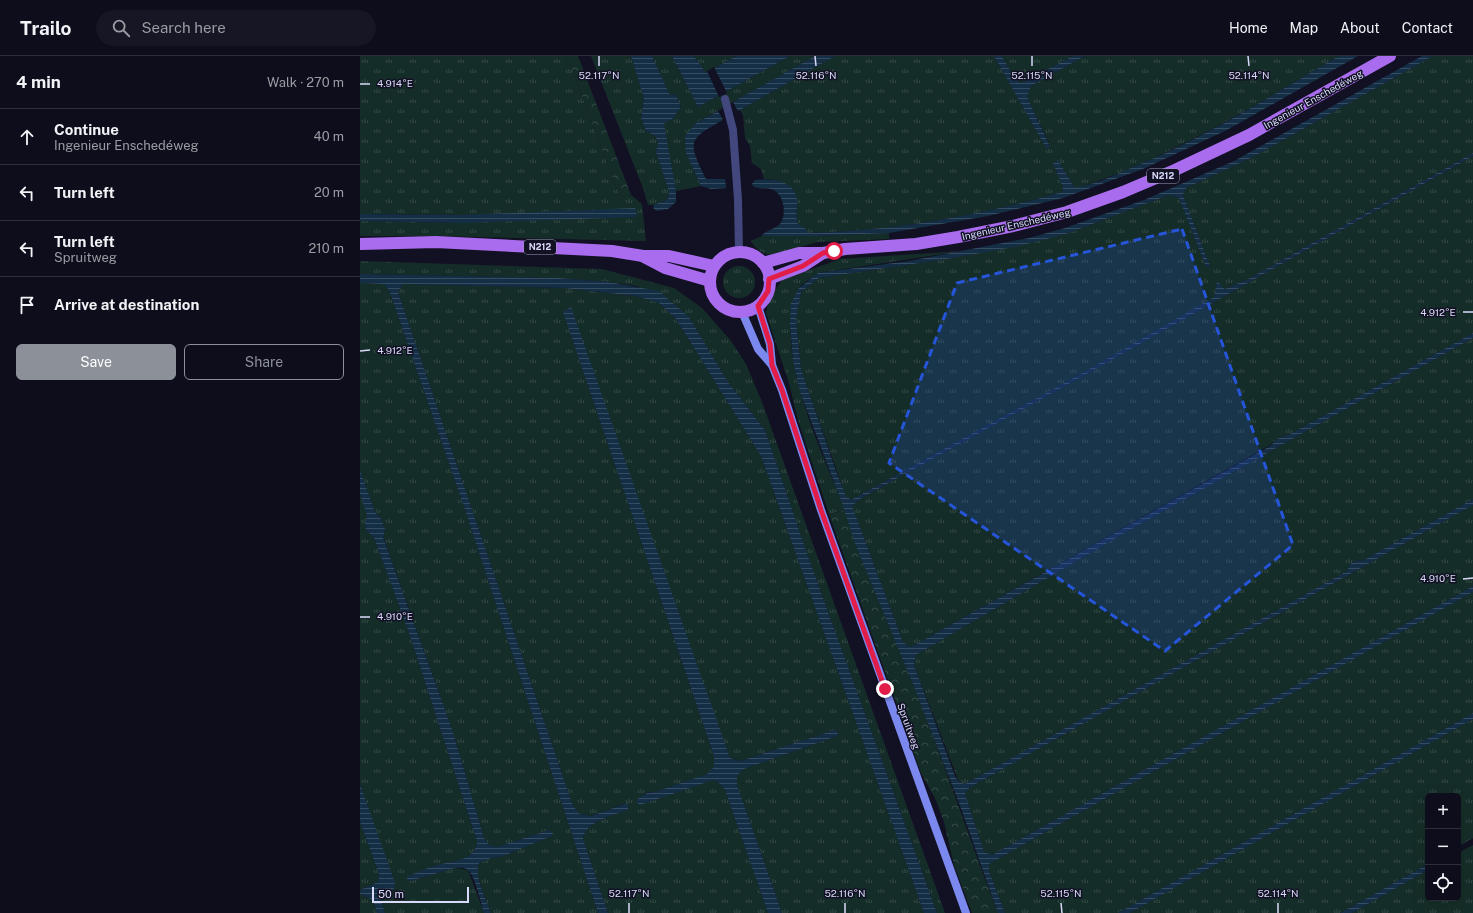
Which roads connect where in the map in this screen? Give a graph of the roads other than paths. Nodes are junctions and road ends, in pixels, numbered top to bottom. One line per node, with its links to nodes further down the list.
1 (1390, 56): 5 (main road, Ingenieur Enschedéweg / N212)
2 (724, 99): 4 (street)
3 (360, 244): 6 (main road, N212)
4 (739, 252): 7 (main road); 8 (main road)
5 (823, 253): 7 (main road, Ingenieur Enschedéweg / N212); 9 (main road, Ingenieur Enschedéweg / N212)
6 (643, 256): 8 (main road, N212); 10 (main road, N212)
7 (763, 263): 9 (main road)
8 (714, 266): 10 (main road)
9 (769, 279): 11 (main road)
10 (710, 281): 12 (main road)
11 (758, 306): 12 (main road); 13 (main road, Spruitweg)
12 (742, 312): 13 (main road, Spruitweg)
13 (772, 365): 14 (main road, Spruitweg)
14 (966, 913)

